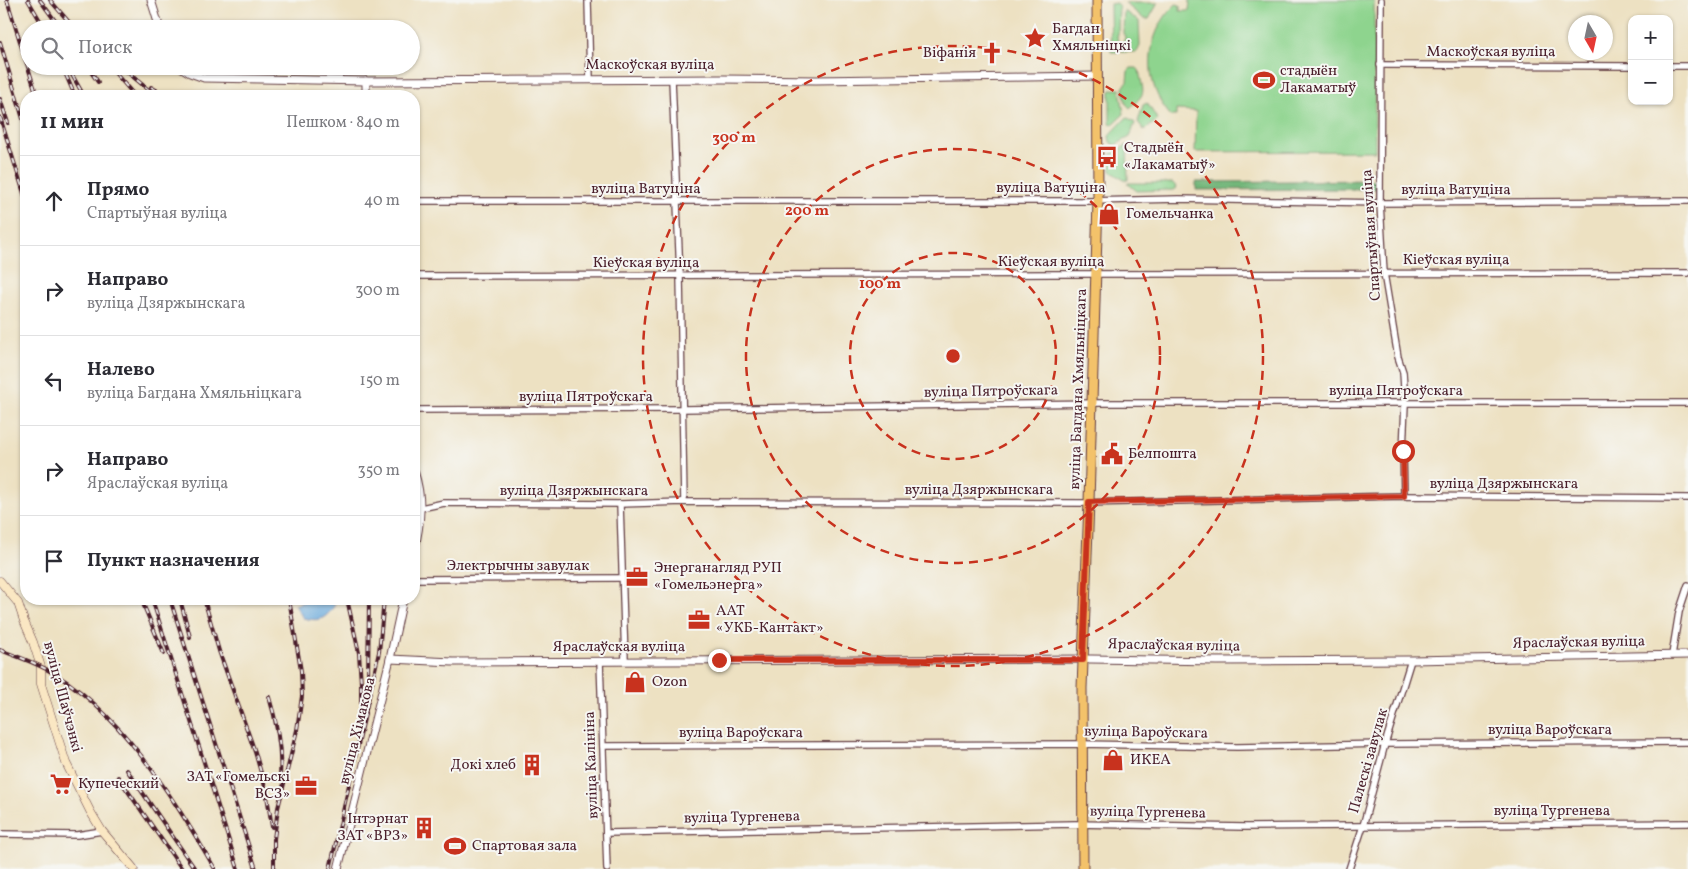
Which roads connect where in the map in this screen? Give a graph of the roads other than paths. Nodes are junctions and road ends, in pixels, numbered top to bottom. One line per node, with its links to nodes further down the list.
1 (151, 0): 5 (street)
2 (588, 0): 13 (street)
3 (1097, 0): 11 (main road, вуліца Багдана Хмяльніцкага)
4 (1381, 0): 6 (street, Спартыўная вуліца)
5 (157, 20)
6 (1380, 65): 7 (street, Маскоўская вуліца); 20 (street, Спартыўная вуліца)
7 (1628, 66)
8 (1673, 66): 9 (street)
9 (1688, 66)
10 (194, 75): 14 (street, Маскоўская вуліца)
11 (1097, 76): 12 (street, Маскоўская вуліца); 16 (main road, вуліца Багдана Хмяльніцкага)
12 (672, 79): 13 (street, Маскоўская вуліца); 18 (street)
13 (590, 80): 14 (street, Маскоўская вуліца)
14 (366, 81): 15 (street)
15 (366, 90)
16 (1098, 200): 18 (street, вуліца Ватуціна); 20 (street, вуліца Ватуціна); 23 (main road, вуліца Багдана Хмяльніцкага)
17 (420, 201): 18 (street, вуліца Ватуціна)
18 (676, 201): 25 (street)
19 (1688, 201): 20 (street, вуліца Ватуціна)
20 (1380, 203): 21 (street, Спартыўная вуліца)
21 (1384, 273): 22 (street, Кіеўская вуліца); 23 (street, Кіеўская вуліца); 28 (street, Спартыўная вуліца)
22 (1688, 273)
23 (1096, 274): 25 (street, Кіеўская вуліца); 27 (main road, вуліца Багдана Хмяльніцкага)
24 (420, 276): 25 (street, Кіеўская вуліца)
25 (680, 276): 29 (street)
26 (1688, 403): 28 (street, вуліца Пятроўскага)
27 (1092, 404): 28 (street, вуліца Пятроўскага); 29 (street, вуліца Пятроўскага); 35 (main road, вуліца Багдана Хмяльніцкага)
28 (1405, 404): 31 (street, Спартыўная вуліца)
29 (682, 409): 30 (street, вуліца Пятроўскага); 34 (street)
30 (420, 410)
31 (1404, 496): 32 (street, вуліца Дзяржынскага); 35 (street, вуліца Дзяржынскага)
32 (1688, 498)
33 (420, 501): 37 (street)
34 (684, 502): 35 (street, вуліца Дзяржынскага); 36 (street, вуліца Дзяржынскага)
35 (1089, 502): 48 (main road, вуліца Багдана Хмяльніцкага)
36 (620, 504): 37 (street, вуліца Дзяржынскага); 39 (street)
37 (421, 508): 38 (street)
38 (420, 518)
39 (622, 578): 40 (street, Электрычны завулак); 47 (street)
40 (420, 579)
41 (0, 581): 58 (main road, вуліца Шаўчэнкі)
42 (1688, 585): 44 (street)
43 (402, 605): 46 (street, вуліца Хімакова)
44 (1672, 654): 45 (street, Яраслаўская вуліца); 49 (street, Яраслаўская вуліца)
45 (1688, 655)
46 (390, 659): 50 (street, Яраслаўская вуліца); 62 (street, вуліца Хімакова)
47 (626, 660): 48 (street, Яраслаўская вуліца); 50 (street, Яраслаўская вуліца)
48 (1083, 660): 49 (street, Яраслаўская вуліца); 52 (main road, вуліца Багдана Хмяльніцкага)
49 (1411, 660): 53 (street, Палескі завулак)
50 (600, 661): 54 (street, вуліца Калініна)
51 (1688, 742): 53 (street, вуліца Вароўскага)
52 (1082, 744): 53 (street, вуліца Вароўскага); 54 (street, вуліца Вароўскага); 56 (main road, вуліца Багдана Хмяльніцкага)
53 (1385, 744): 57 (street, Палескі завулак)
54 (603, 746): 59 (street, вуліца Калініна)
55 (1688, 823): 57 (street, вуліца Тургенева)
56 (1082, 825): 57 (street, вуліца Тургенева); 59 (street, вуліца Тургенева); 64 (main road, вуліца Багдана Хмяльніцкага)
57 (1363, 826): 65 (street, Палескі завулак)
58 (102, 830): 60 (street); 61 (main road, вуліца Шаўчэнкі)
59 (607, 833): 63 (street, вуліца Калініна)
60 (0, 834)
61 (134, 869)
62 (338, 869)
63 (608, 869)
64 (1083, 869)
65 (1349, 869)

